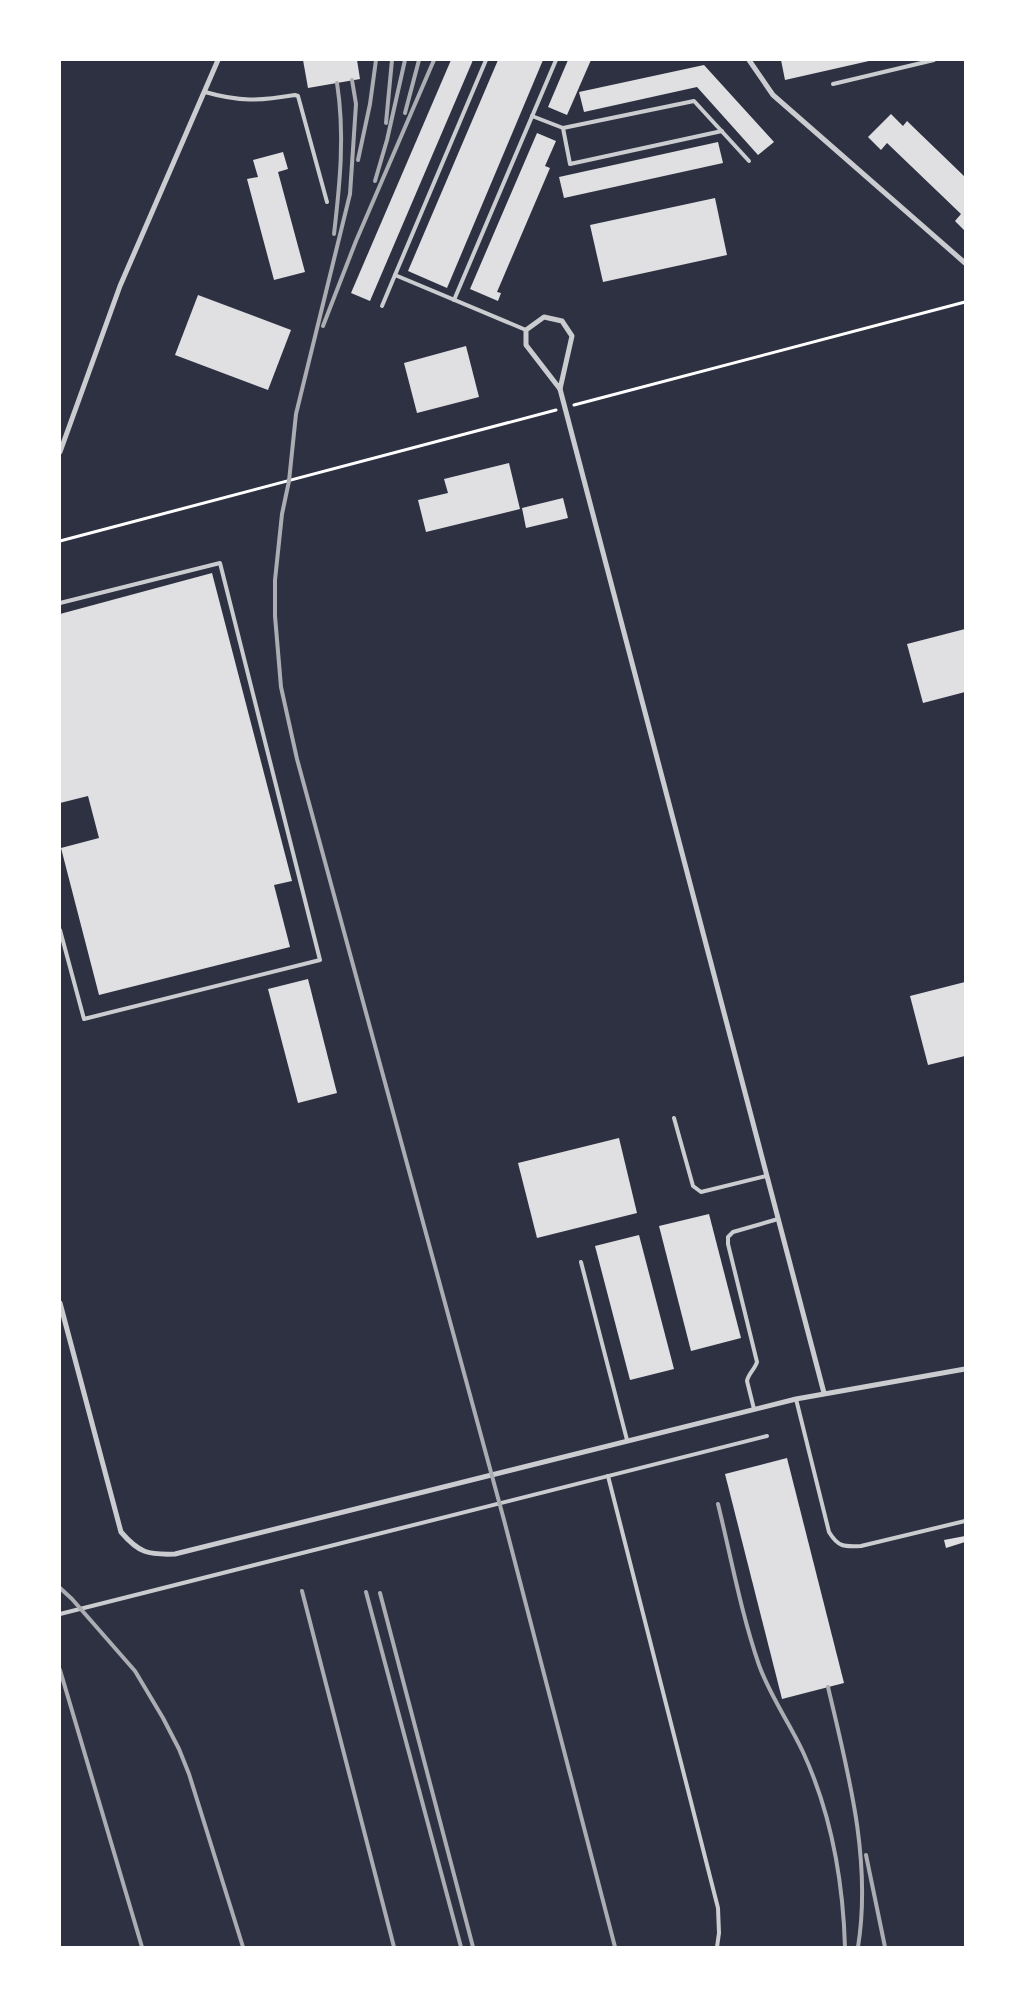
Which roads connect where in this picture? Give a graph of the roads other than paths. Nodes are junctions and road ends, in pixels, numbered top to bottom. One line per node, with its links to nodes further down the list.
1 (218, 60): 7 (street)
2 (486, 60): 14 (lane)
3 (556, 60): 8 (lane)
4 (749, 60): 13 (street)
5 (934, 60): 6 (lane)
6 (833, 84)
7 (205, 92): 12 (lane); 19 (street)
8 (532, 116): 9 (lane); 15 (lane)
9 (563, 128): 10 (lane); 10 (lane)
10 (722, 131): 11 (lane)
11 (748, 161)
12 (327, 202)
13 (965, 263)
14 (395, 275): 15 (lane); 16 (lane)
15 (454, 300): 17 (lane)
16 (382, 306)
17 (526, 330): 18 (street); 18 (street)
18 (560, 389): 23 (street)
19 (60, 452)
20 (60, 603): 21 (lane)
21 (60, 930)
22 (674, 1118): 23 (lane)
23 (766, 1176): 24 (street)
24 (778, 1219): 28 (street); 30 (lane)
25 (581, 1262): 32 (lane)
26 (60, 1303): 32 (street)
27 (965, 1369): 28 (street)
28 (824, 1393): 29 (street)
29 (796, 1399): 30 (street); 34 (lane)
30 (754, 1410): 32 (street)
31 (767, 1436): 33 (lane)
32 (627, 1440)
33 (608, 1476): 35 (lane); 36 (lane)
34 (965, 1520)
35 (60, 1614)
36 (716, 1947)

